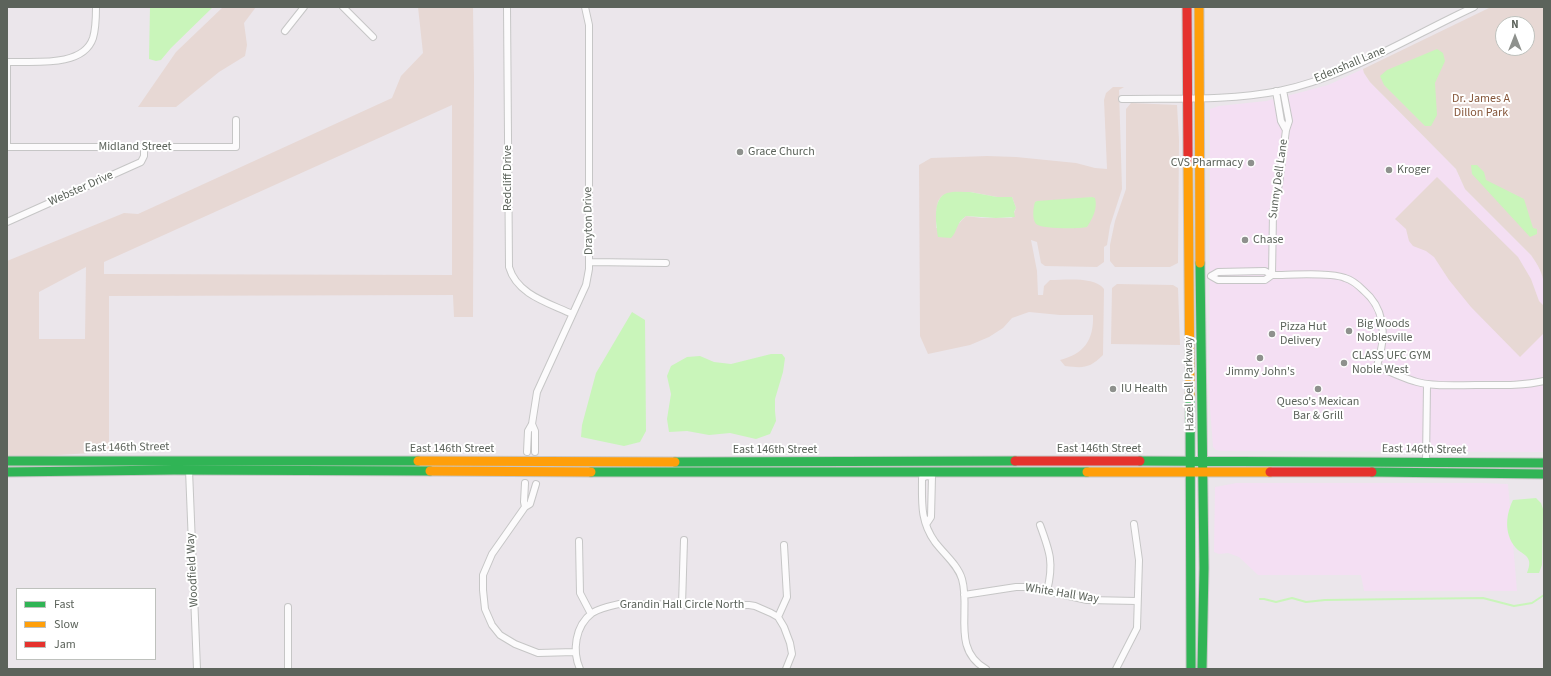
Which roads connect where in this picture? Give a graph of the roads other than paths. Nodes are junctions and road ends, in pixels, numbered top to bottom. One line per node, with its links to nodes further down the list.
1 (96, 7): 11 (street)
2 (304, 7): 9 (street)
3 (343, 7): 10 (street)
4 (508, 7): 25 (street, Redcliff Drive)
5 (585, 7): 22 (street, Drayton Drive)
6 (1187, 7): 14 (main road, Hazel Dell Parkway)
7 (1199, 7): 15 (main road, Hazel Dell Parkway)
8 (1474, 7): 12 (street, Edenshall Lane)
9 (285, 31)
10 (373, 37)
11 (7, 62): 19 (street)
12 (1283, 90): 13 (street, Edenshall Lane); 18 (street, Sunny Dell Lane)
13 (1276, 91): 15 (street, Edenshall Lane); 18 (street, Sunny Dell Lane)
14 (1187, 98): 15 (street, Edenshall Lane); 16 (street, Edenshall Lane); 33 (main road, Hazel Dell Parkway)
15 (1199, 98): 31 (main road, Hazel Dell Parkway)
16 (1122, 99)
17 (236, 120): 20 (street, Midland Street)
18 (1286, 130): 24 (street, Sunny Dell Lane)
19 (7, 147): 20 (street, Midland Street)
20 (144, 147): 21 (street, Webster Drive)
21 (7, 222)
22 (590, 262): 23 (street); 25 (street, Drayton Drive)
23 (666, 263)
24 (1272, 275): 24 (street); 27 (street)
25 (572, 314): 28 (street, Drayton Drive)
26 (1544, 381): 27 (street)
27 (1427, 384): 35 (street)
28 (532, 424): 29 (street, Drayton Drive); 30 (street, Drayton Drive)
29 (527, 452)
30 (536, 452)
31 (1203, 460): 33 (main road, East 146th Street); 35 (main road, East 146th Street); 40 (main road, Hazel Dell Parkway)
32 (7, 461): 34 (main road, East 146th Street)
33 (1191, 461): 34 (main road, East 146th Street); 39 (main road, Hazel Dell Parkway)
34 (927, 462): 41 (street)
35 (1426, 462): 36 (main road, East 146th Street)
36 (1544, 463)
37 (189, 470): 38 (main road, East 146th Street); 41 (main road, East 146th Street); 59 (street, Woodfield Way)
38 (7, 472)
39 (1190, 473): 40 (main road, East 146th Street); 41 (main road, East 146th Street); 65 (main road, Hazel Dell Parkway)
40 (1203, 473): 42 (main road, East 146th Street); 66 (main road, Hazel Dell Parkway)
41 (927, 474): 52 (street)
42 (1544, 474)
43 (525, 483): 45 (street)
44 (536, 484): 45 (street)
45 (525, 507): 58 (street)
46 (1134, 524): 53 (street)
47 (1040, 525): 51 (street)
48 (684, 540): 54 (street)
49 (579, 541): 56 (street)
50 (784, 545): 57 (street)
51 (1047, 591): 52 (street, White Hall Way); 53 (street, White Hall Way)
52 (964, 596): 63 (street)
53 (1137, 601): 64 (street)
54 (682, 605): 56 (street, Grandin Hall Circle North); 57 (street, Grandin Hall Circle North)
55 (288, 607): 60 (street)
56 (591, 614): 58 (street)
57 (778, 617): 62 (street)
58 (575, 652): 61 (street)
59 (197, 669)
60 (288, 669)
61 (580, 669)
62 (786, 669)
63 (986, 669)
64 (1116, 669)
65 (1191, 669)
66 (1202, 669)

